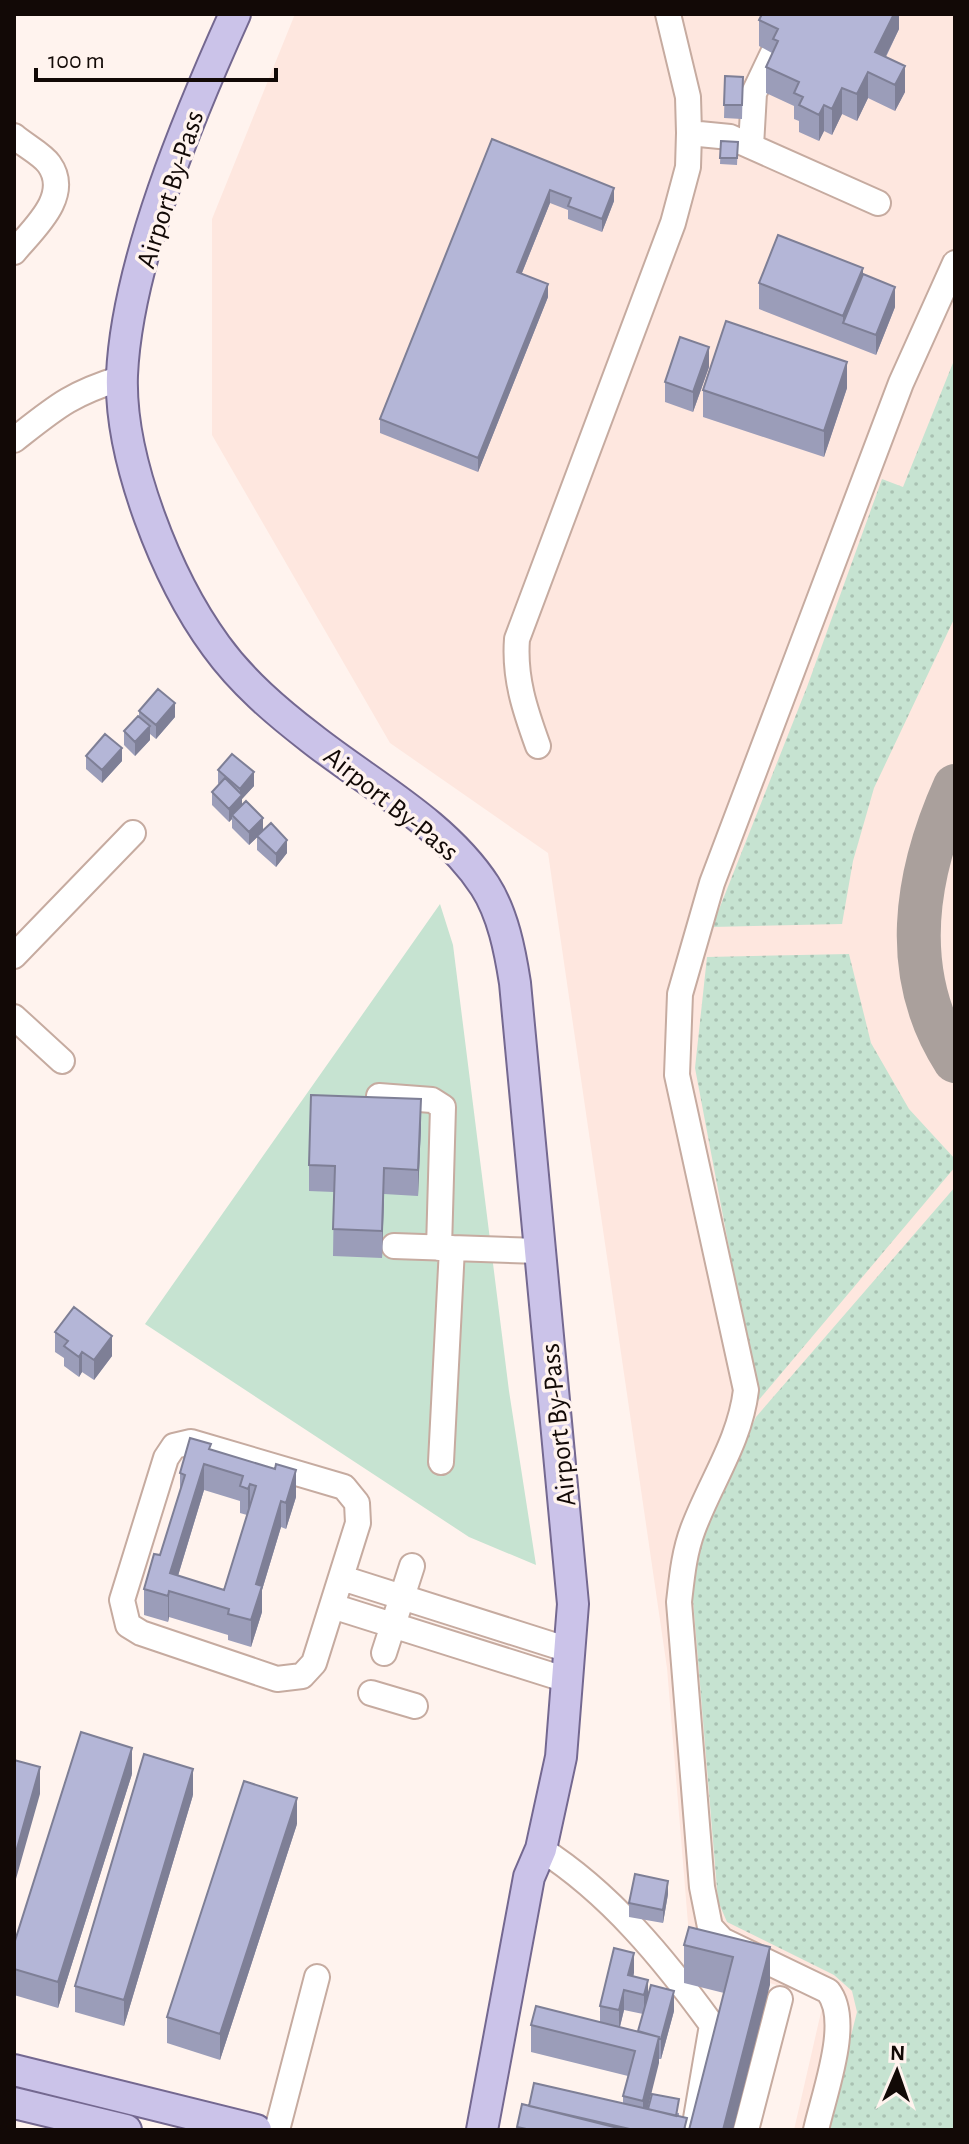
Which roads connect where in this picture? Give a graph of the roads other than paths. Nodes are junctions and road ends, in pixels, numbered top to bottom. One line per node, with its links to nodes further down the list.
1 (235, 14): 10 (main road, Airport By-Pass)
2 (668, 14): 4 (street)
3 (773, 53): 6 (street)
4 (689, 133): 6 (street); 12 (street)
5 (14, 136): 8 (street)
6 (751, 146): 7 (street)
7 (878, 203)
8 (14, 252)
9 (955, 263): 46 (street)
10 (122, 378): 11 (street); 20 (main road, Airport By-Pass)
11 (14, 440)
12 (538, 746)
13 (133, 833): 14 (street)
14 (14, 956)
15 (14, 1017): 16 (street)
16 (62, 1061)
17 (379, 1096): 19 (street)
18 (394, 1246): 19 (street)
19 (446, 1248): 20 (street); 21 (street)
20 (539, 1251): 29 (main road, Airport By-Pass)
21 (441, 1462)
22 (412, 1566): 24 (street)
23 (342, 1578): 24 (street); 25 (street); 25 (street)
24 (404, 1597): 26 (street); 27 (street)
25 (332, 1606): 27 (street)
26 (481, 1622): 28 (street); 29 (street)
27 (395, 1626): 28 (street); 30 (street)
28 (472, 1650): 31 (street)
29 (569, 1650): 31 (main road, Airport By-Pass)
30 (384, 1653)
31 (567, 1680): 34 (main road, Airport By-Pass)
32 (371, 1693): 33 (street)
33 (415, 1706)
34 (541, 1849): 42 (main road, Airport By-Pass); 43 (main road, Airport By-Pass); 44 (street)
35 (317, 1977): 41 (street)
36 (780, 1999): 45 (street)
37 (14, 2070): 40 (main road)
38 (14, 2103): 39 (main road)
39 (126, 2130)
40 (256, 2130)
41 (277, 2130)
42 (482, 2130)
43 (503, 2130)
44 (694, 2130)
45 (746, 2130)
46 (816, 2130)

